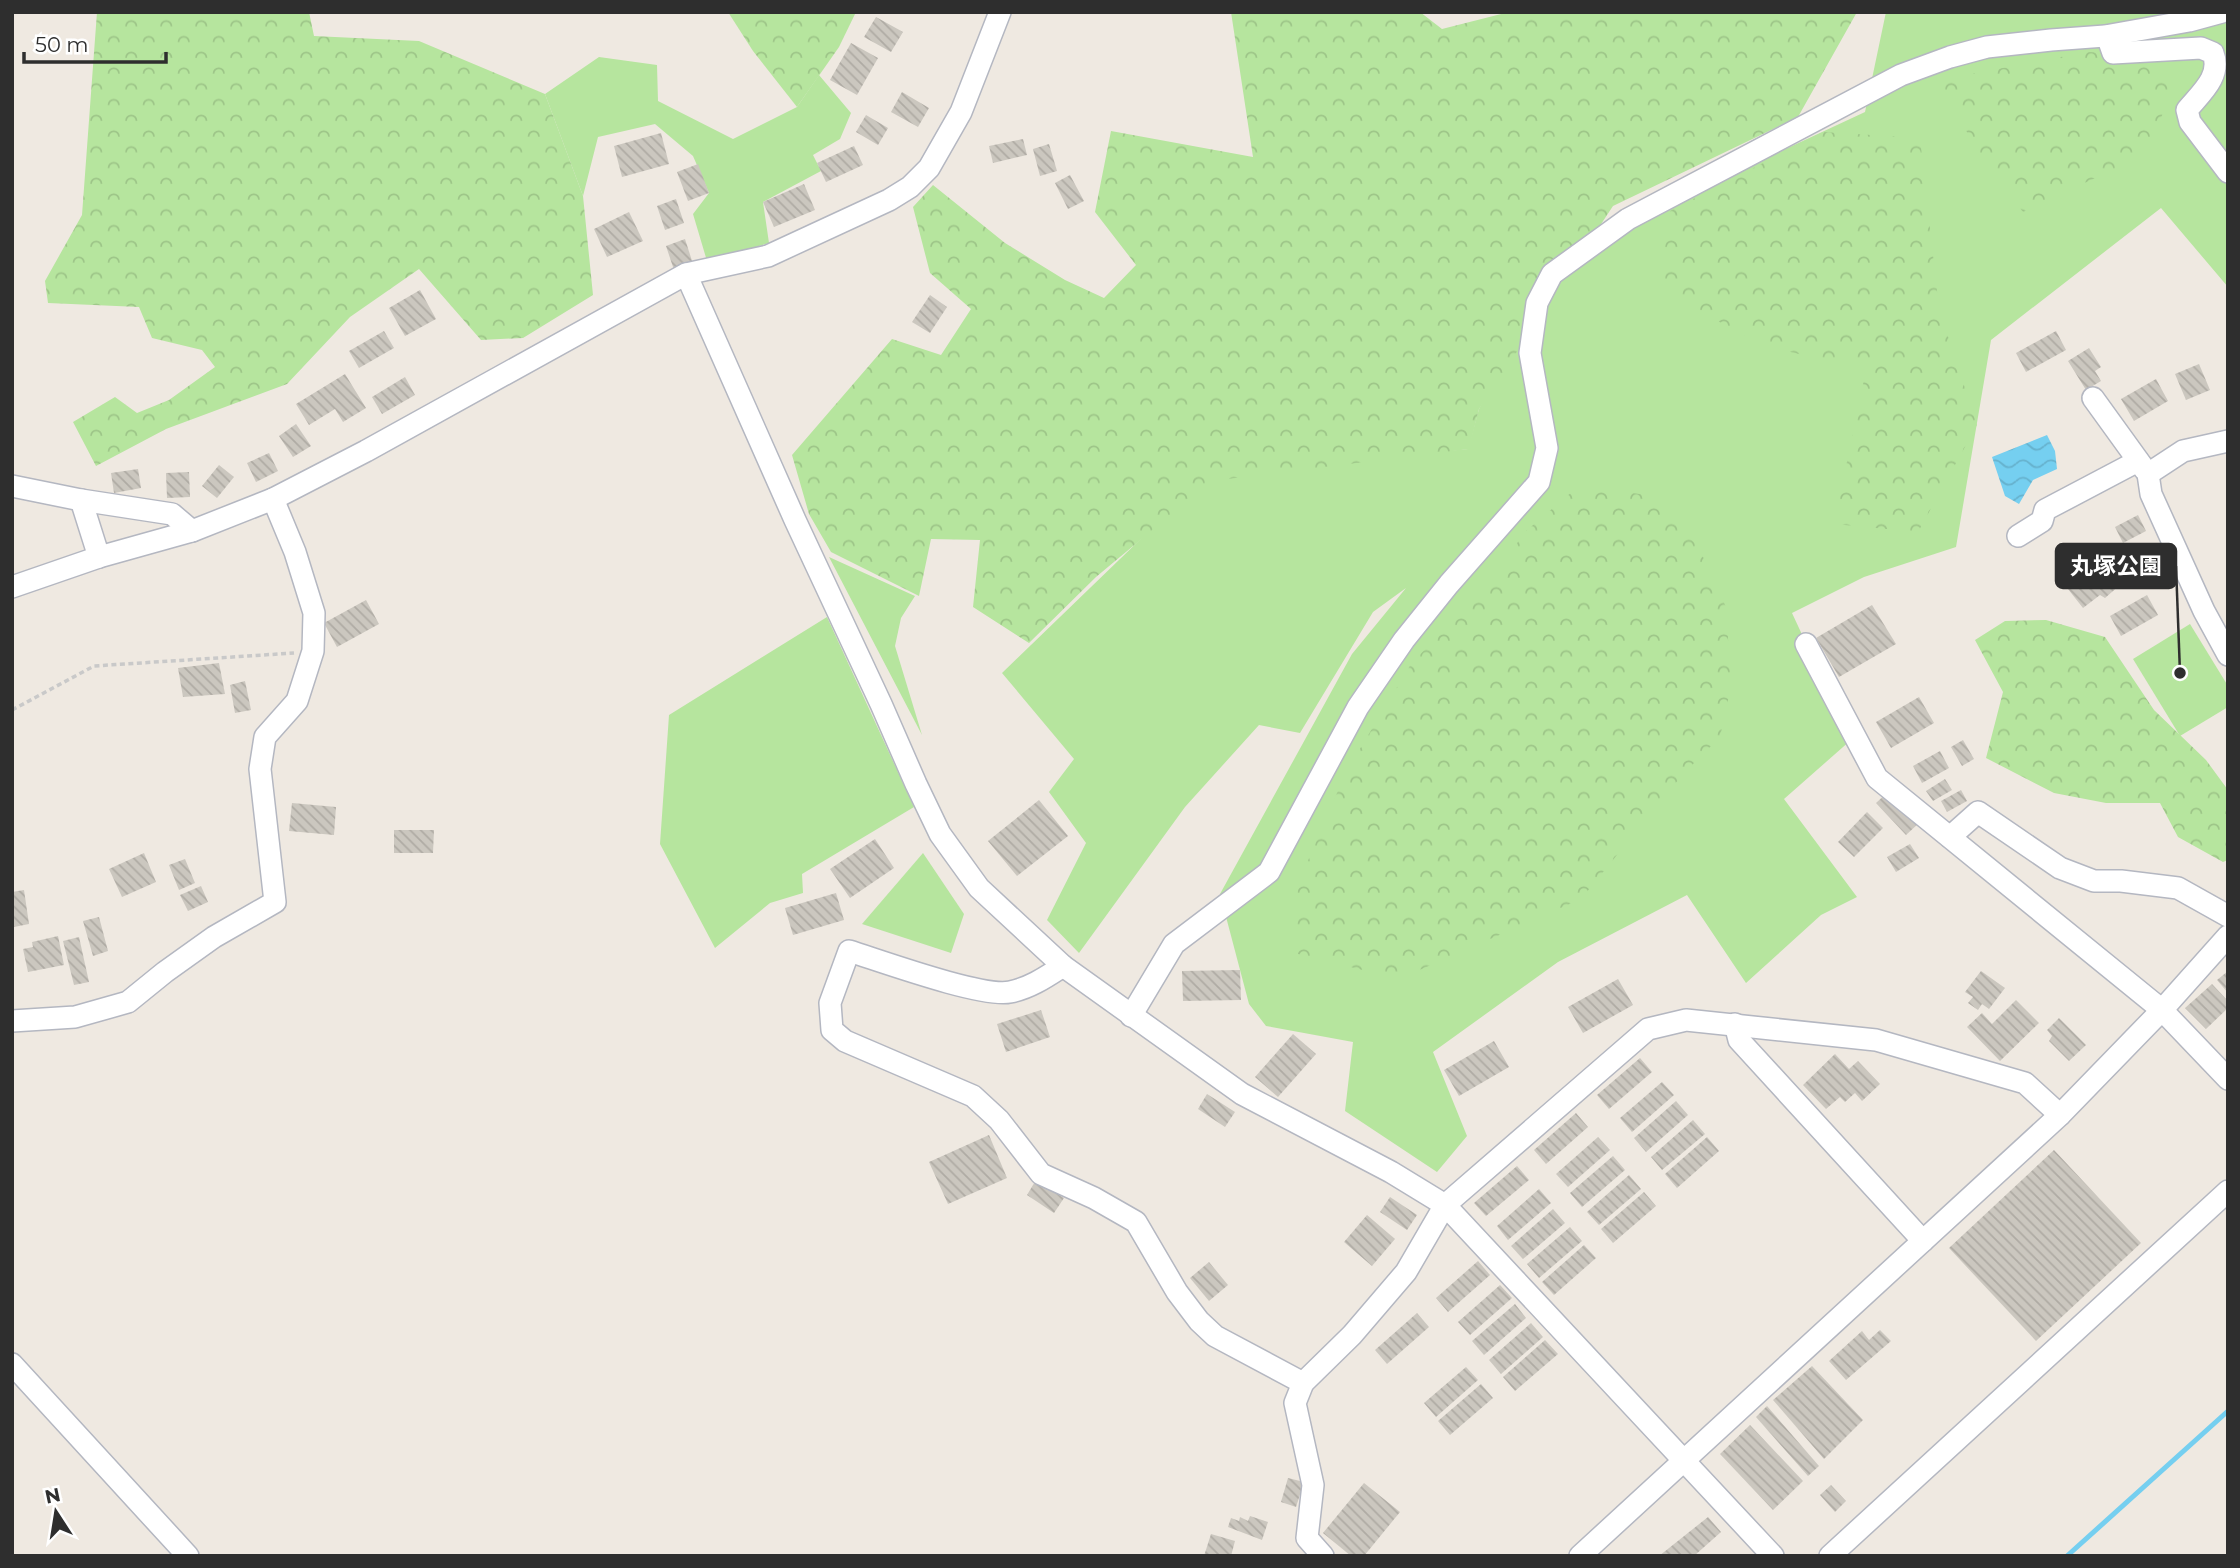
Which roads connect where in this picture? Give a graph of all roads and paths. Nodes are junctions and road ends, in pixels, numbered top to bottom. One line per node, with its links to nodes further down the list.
1 (1000, 12): 5 (street)
2 (2222, 12): 3 (street)
3 (2107, 36): 4 (street); 25 (street)
4 (2228, 172)
5 (686, 274): 10 (street); 23 (street)
6 (2093, 398): 8 (street)
7 (2228, 441): 8 (street)
8 (2143, 467): 13 (street); 18 (street)
9 (12, 486): 11 (street)
10 (273, 499): 12 (street); 17 (street)
11 (81, 500): 12 (street); 14 (street)
12 (192, 531): 14 (street)
13 (2018, 536)
14 (99, 557): 15 (street)
15 (12, 587)
16 (1807, 645): 20 (street)
17 (313, 651): 19 (path); 26 (street)
18 (2228, 655)
19 (12, 710)
20 (1950, 837): 21 (street); 24 (street)
21 (2228, 916)
22 (2228, 936): 24 (street)
23 (1063, 966): 25 (street); 34 (street)
24 (2162, 1010): 28 (street); 29 (street)
25 (1131, 1016): 31 (street)
26 (12, 1021)
27 (1735, 1024): 29 (street); 31 (street); 32 (street)
28 (2228, 1079)
29 (2060, 1115): 32 (street)
30 (2228, 1191): 40 (street)
31 (1445, 1205): 34 (street); 35 (street)
32 (1923, 1241): 35 (street)
33 (12, 1364): 36 (street)
34 (1303, 1383): 37 (street)
35 (1685, 1460): 38 (street); 39 (street)
36 (188, 1556)
37 (1323, 1556)
38 (1580, 1556)
39 (1773, 1556)
40 (1830, 1556)

